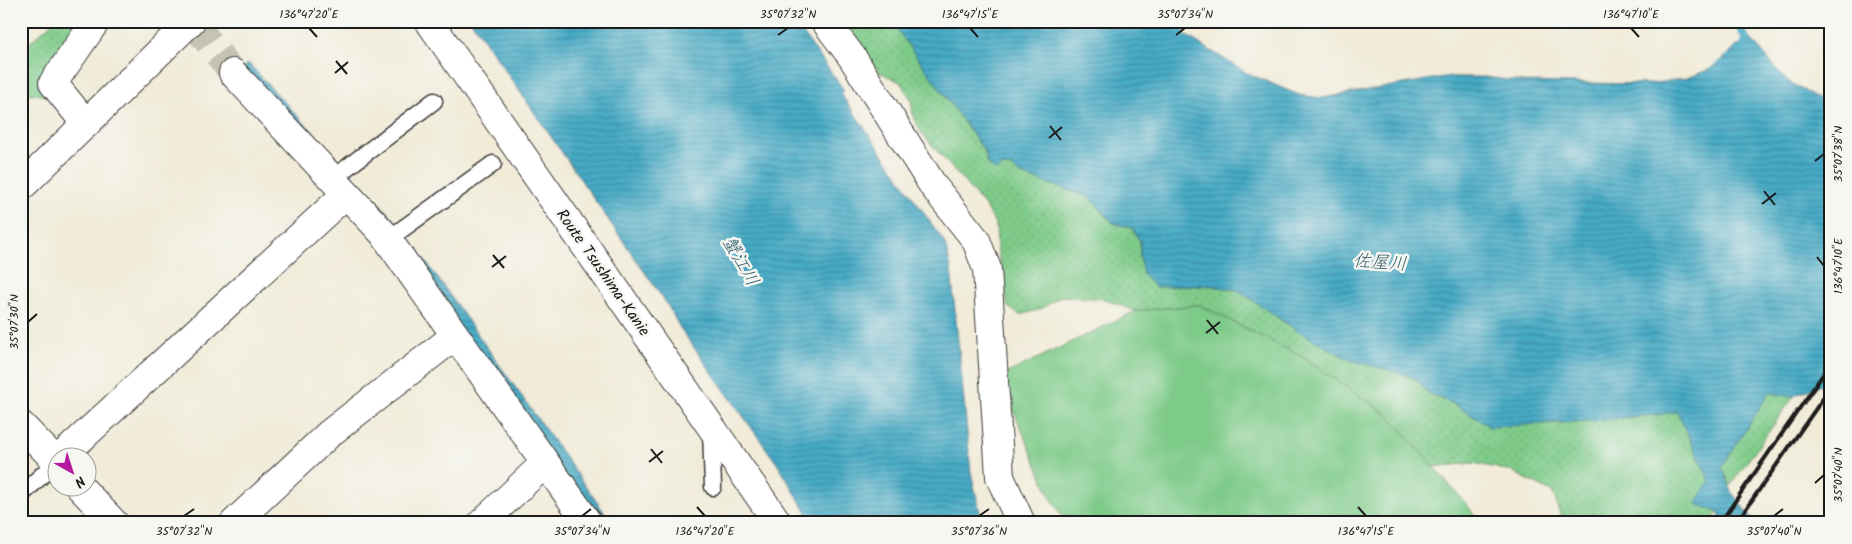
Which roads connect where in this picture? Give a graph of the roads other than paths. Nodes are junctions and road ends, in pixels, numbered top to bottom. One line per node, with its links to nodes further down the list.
1 (96, 21): 7 (main road)
2 (191, 21): 7 (main road)
3 (429, 21): 14 (main road, Route Tsushima-Kanie)
4 (825, 21): 27 (main road)
5 (232, 73): 9 (main road)
6 (434, 101): 9 (lane)
7 (86, 124): 10 (main road)
8 (493, 164): 11 (lane)
9 (341, 179): 11 (main road); 15 (main road)
10 (21, 187)
11 (394, 235): 12 (main road)
12 (455, 336): 17 (main road); 23 (main road)
13 (21, 425): 16 (main road)
14 (711, 426): 19 (lane); 26 (main road, Route Tsushima-Kanie)
15 (73, 446)
16 (48, 451)
17 (545, 463): 24 (main road); 25 (main road)
18 (48, 470): 20 (lane)
19 (713, 487)
20 (21, 495)
21 (89, 496): 22 (main road)
22 (114, 523)
23 (234, 523)
24 (482, 523)
25 (588, 523)
26 (778, 523)
27 (1021, 523)

